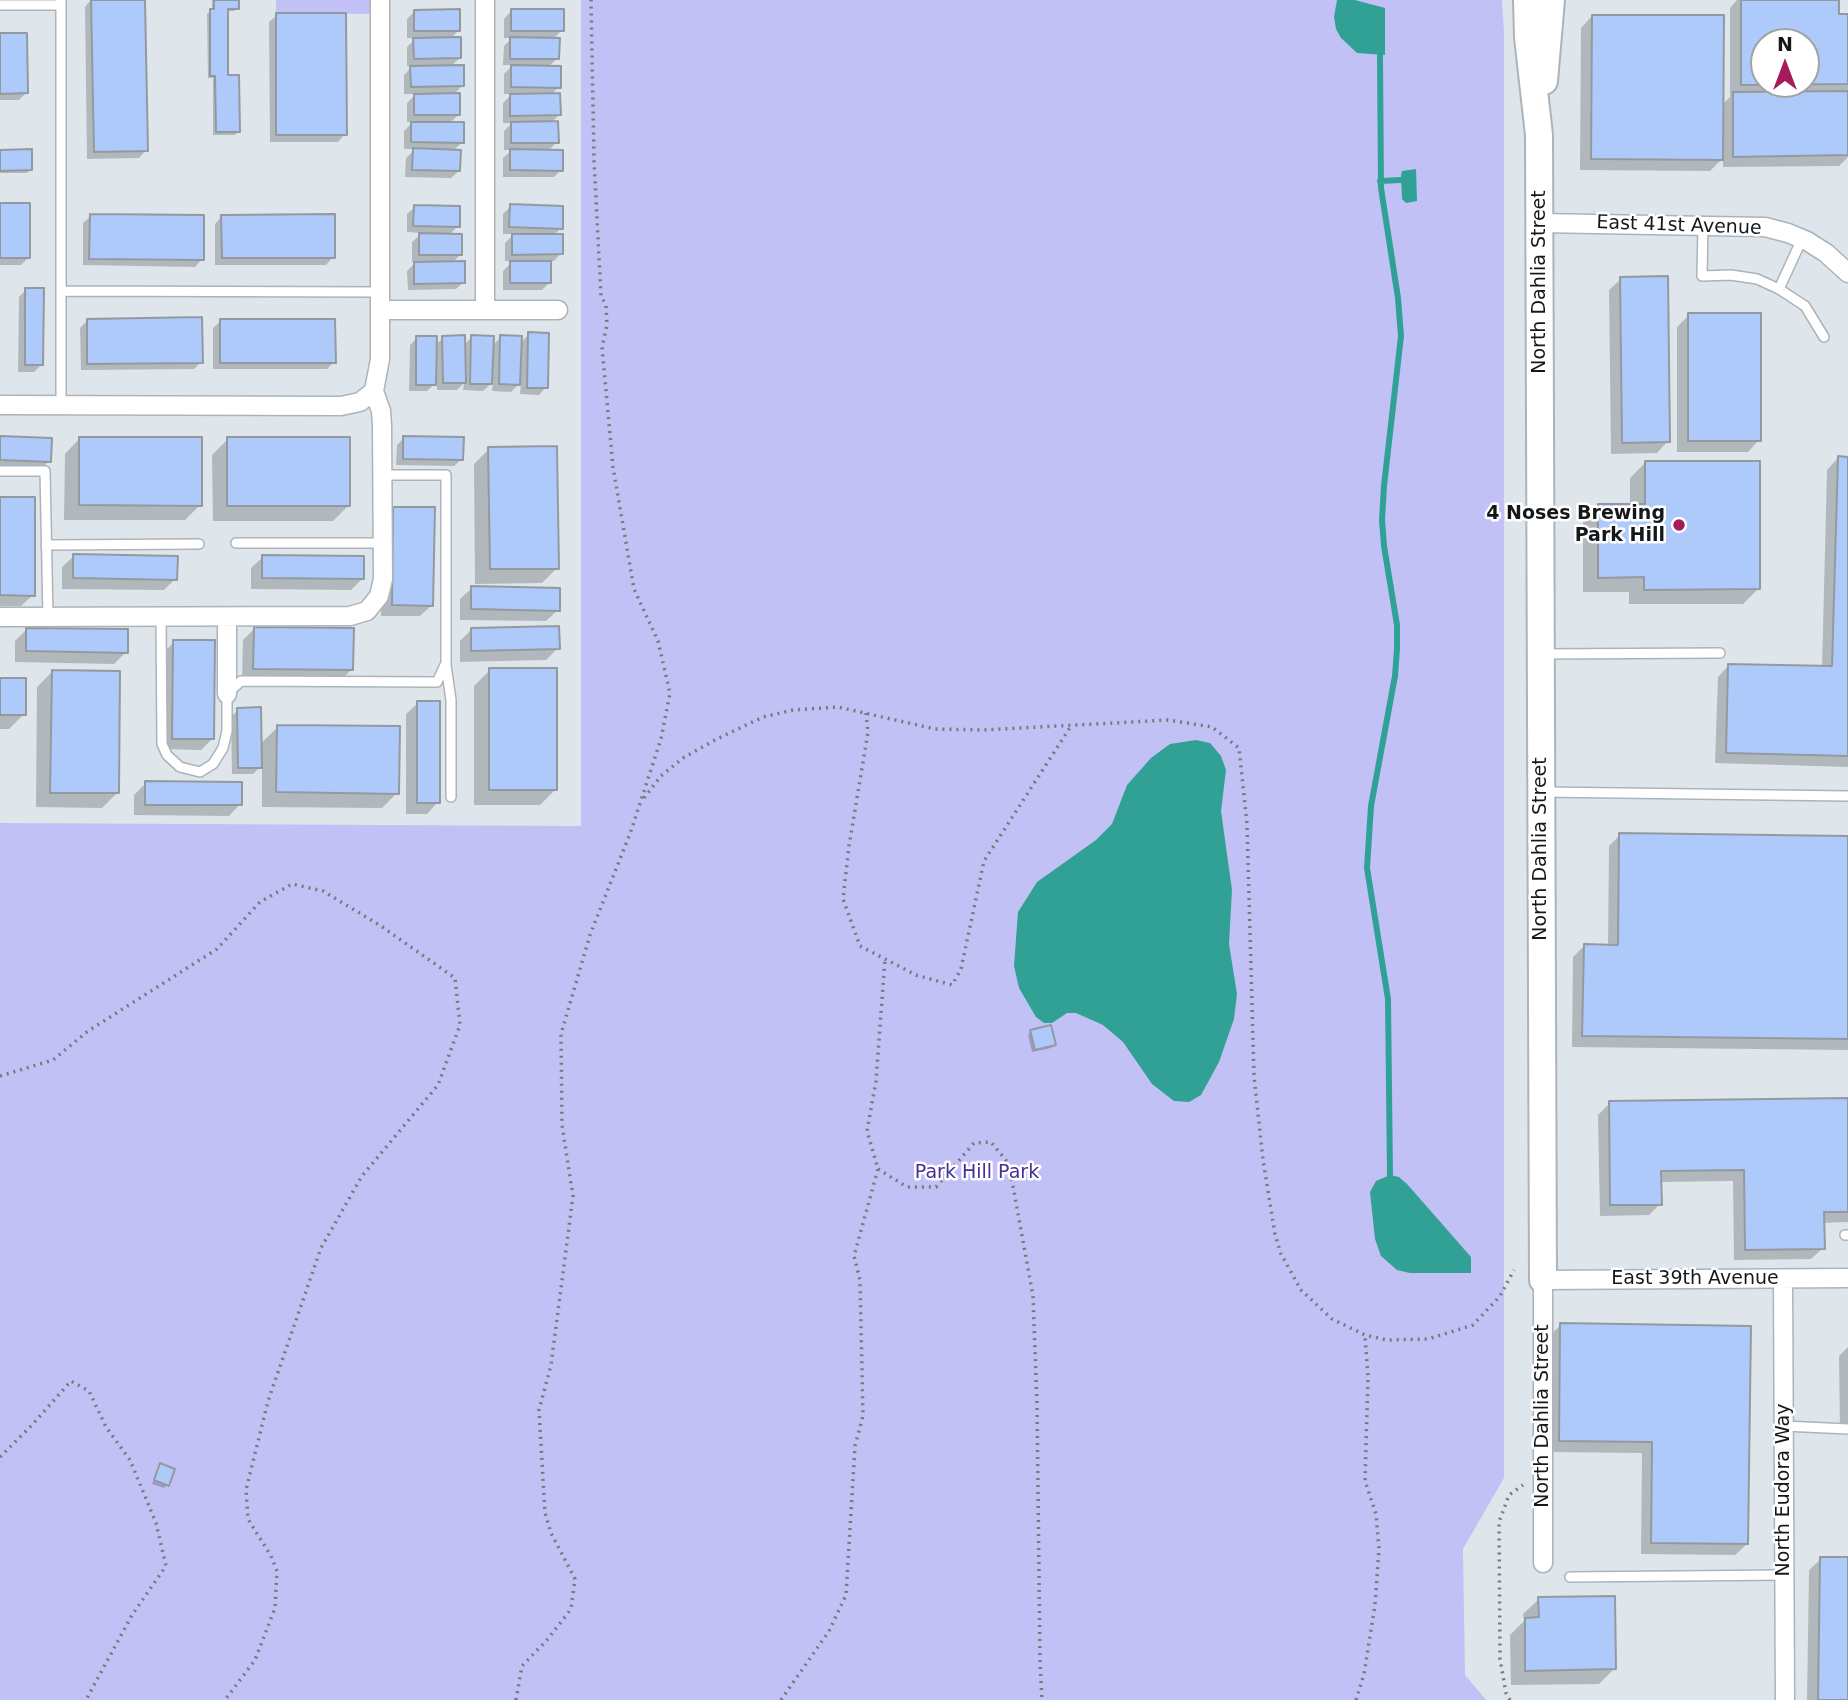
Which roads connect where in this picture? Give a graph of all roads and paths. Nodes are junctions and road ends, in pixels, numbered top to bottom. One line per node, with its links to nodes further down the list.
1 (380, 0): 15 (street)
2 (485, 0): 16 (street)
3 (591, 0): 41 (path)
4 (1527, 0): 8 (street, North Dahlia Street)
5 (1551, 0): 8 (street, North Dahlia Street)
6 (61, 3): 7 (lane); 14 (lane)
7 (0, 5)
8 (1539, 135): 9 (street, North Dahlia Street)
9 (1539, 223): 10 (street, East 41st Avenue); 33 (street, North Dahlia Street)
10 (1703, 225): 11 (street, East 41st Avenue); 13 (lane)
11 (1802, 239): 12 (street, East 41st Avenue); 13 (lane)
12 (1848, 273)
13 (1779, 289): 18 (lane)
14 (62, 291): 15 (lane); 21 (lane)
15 (380, 301): 16 (street); 19 (street)
16 (485, 310): 17 (street)
17 (558, 310)
18 (1824, 337)
19 (374, 391): 21 (street); 23 (street)
20 (0, 405): 21 (street)
21 (61, 405)
22 (0, 471): 27 (lane)
23 (382, 475): 25 (street); 34 (lane)
24 (236, 543): 25 (lane)
25 (383, 543): 31 (street)
26 (199, 544): 27 (lane)
27 (46, 545): 29 (lane)
28 (0, 617): 29 (street)
29 (48, 617): 30 (street)
30 (161, 617): 31 (street); 35 (lane)
31 (227, 617): 35 (street)
32 (1720, 653): 33 (lane)
33 (1541, 654): 38 (street, North Dahlia Street)
34 (446, 663): 35 (lane); 40 (lane)
35 (228, 694)
36 (866, 712): 37 (path); 41 (path); 42 (path)
37 (1071, 726): 42 (path); 49 (path)
38 (1541, 792): 39 (lane); 48 (street, North Dahlia Street)
39 (1848, 796)
40 (451, 797)
41 (641, 801): 59 (path)
42 (884, 959): 44 (path)
43 (0, 1076): 58 (path)
44 (878, 1169): 60 (path); 61 (path)
45 (1514, 1270): 49 (path)
46 (1848, 1278): 47 (street, East 39th Avenue)
47 (1783, 1279): 48 (street, East 39th Avenue); 50 (street, North Eudora Way)
48 (1543, 1280): 53 (street, North Dahlia Street)
49 (1365, 1335): 62 (path)
50 (1784, 1426): 51 (lane); 55 (street, North Eudora Way)
51 (1848, 1429)
52 (0, 1457): 57 (path)
53 (1543, 1472): 54 (street, North Dahlia Street); 63 (path)
54 (1543, 1563)
55 (1785, 1575): 56 (lane); 64 (street, North Eudora Way)
56 (1570, 1577)
57 (86, 1700)
58 (225, 1700)
59 (516, 1700)
60 (781, 1700)
61 (1042, 1700)
62 (1356, 1700)
63 (1510, 1700)
64 (1785, 1700)

